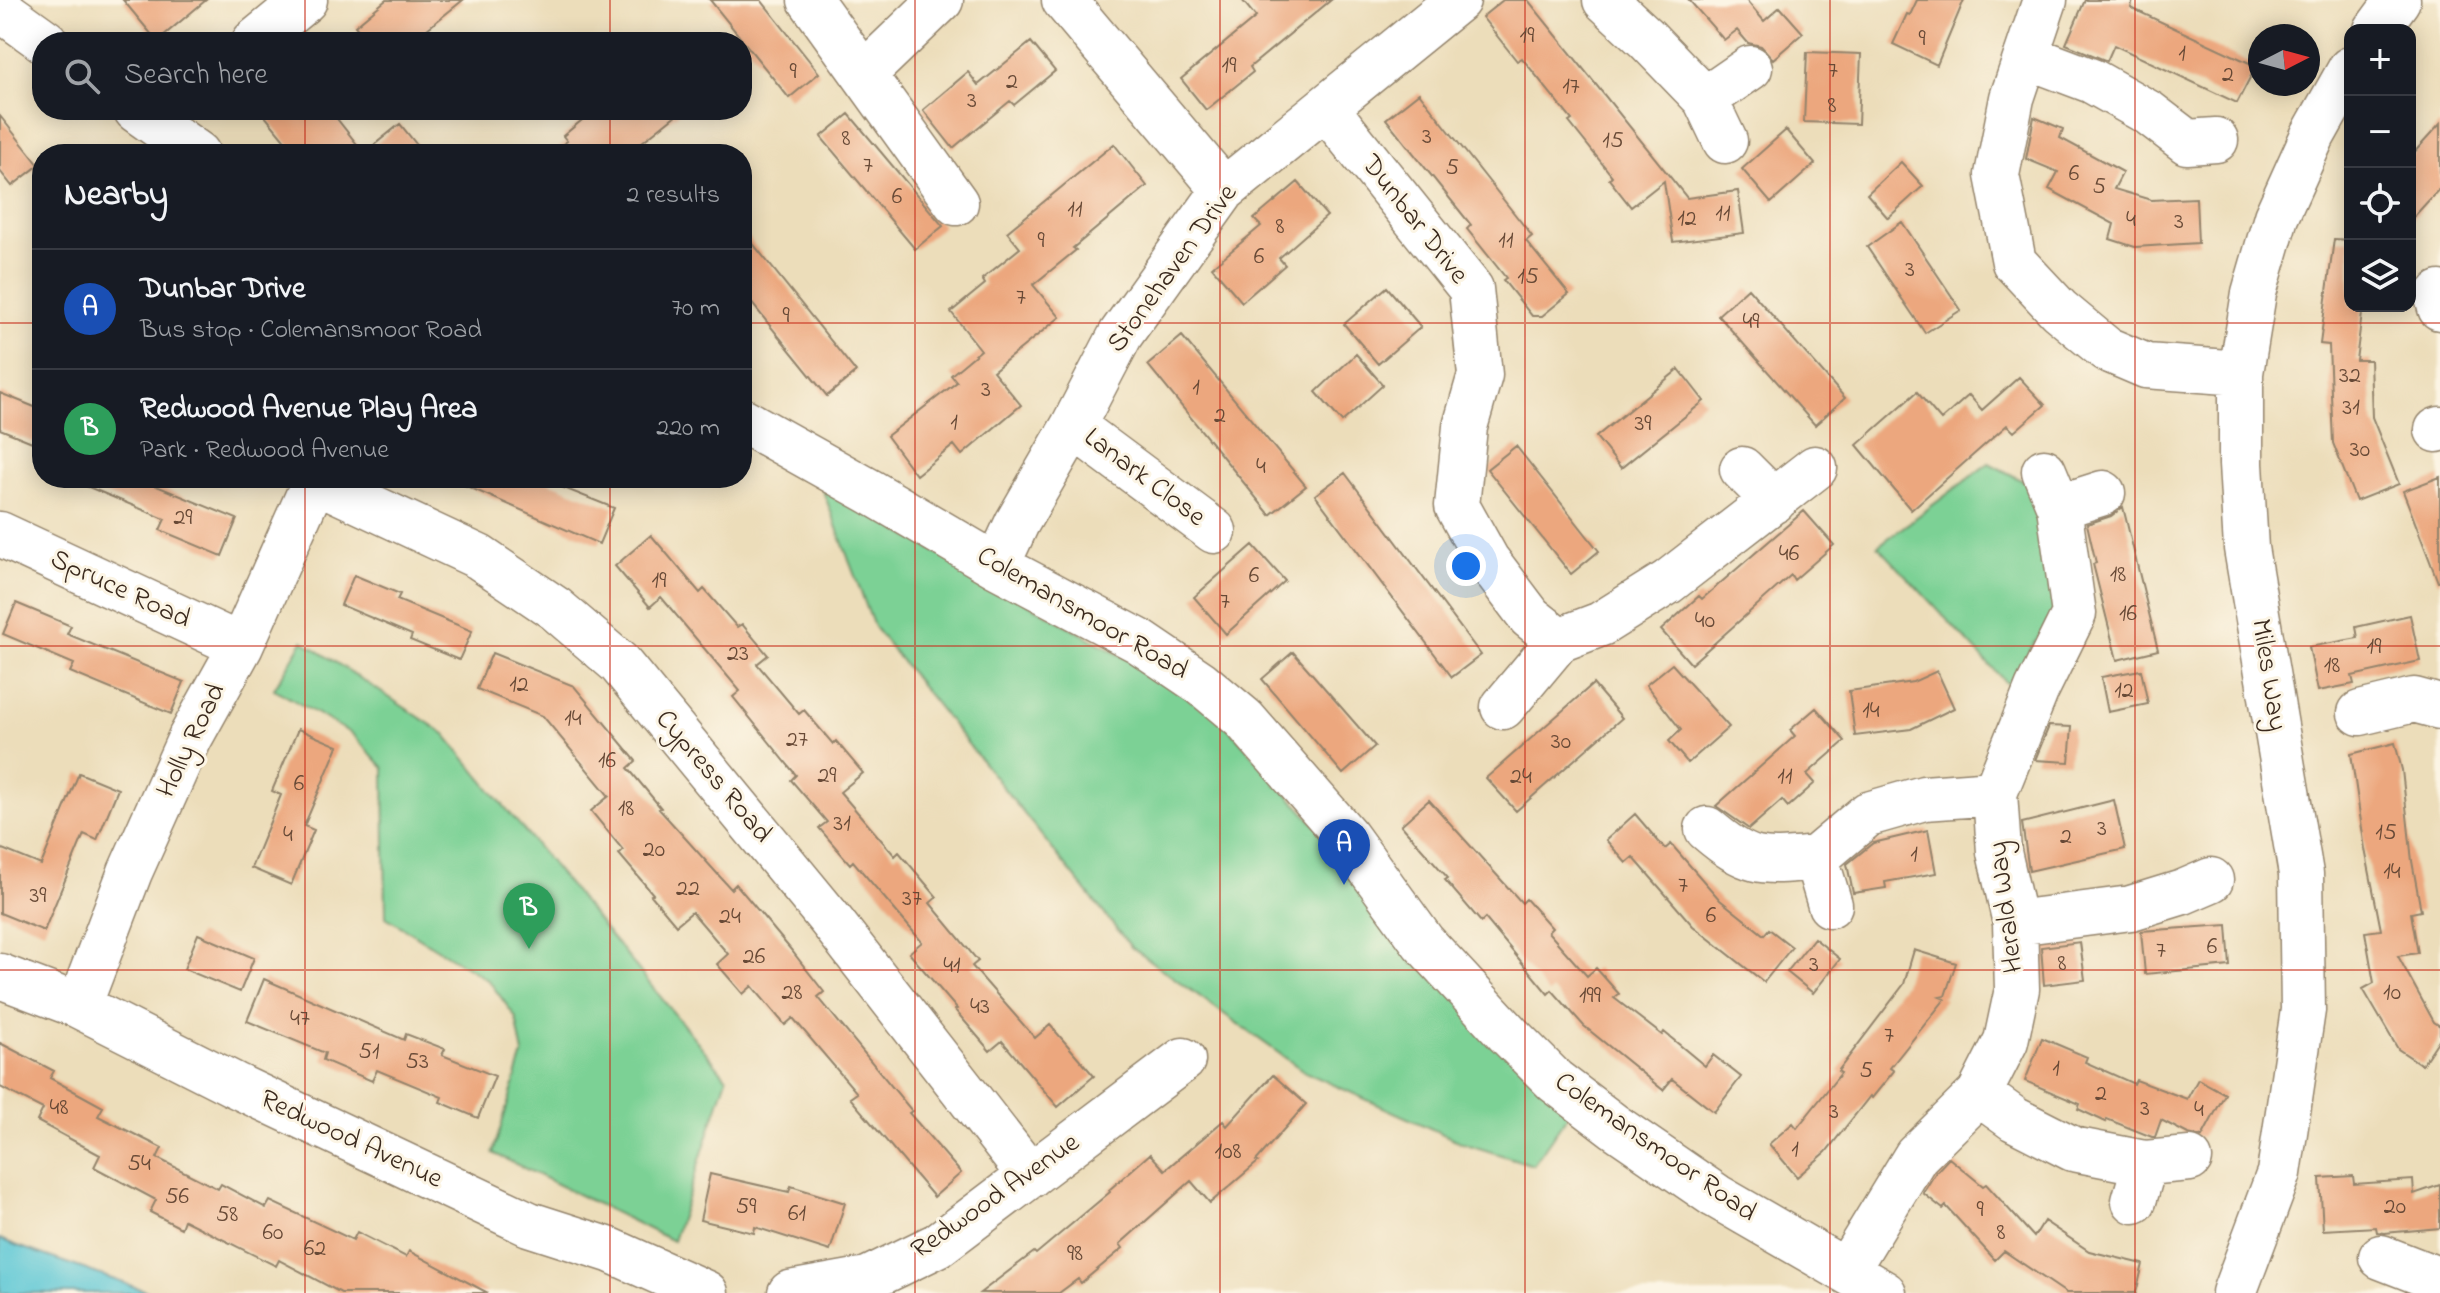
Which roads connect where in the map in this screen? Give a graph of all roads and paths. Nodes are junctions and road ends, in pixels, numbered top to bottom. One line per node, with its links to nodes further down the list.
1 (305, 0): 12 (street)
2 (810, 0): 15 (street)
3 (941, 0): 15 (street)
4 (1064, 0): 21 (street)
5 (1458, 0): 18 (street, Stonehaven Drive)
6 (1605, 0): 17 (street)
7 (2045, 0): 13 (street)
8 (2398, 0): 10 (street)
9 (0, 9): 11 (street)
10 (2380, 24)
11 (32, 32)
12 (266, 32)
13 (2026, 56): 20 (street); 25 (street)
14 (1750, 68): 17 (street)
15 (864, 74): 22 (street)
16 (2344, 80): 25 (street, Miles Way)
17 (1705, 99): 19 (street)
18 (1326, 108): 21 (street, Stonehaven Drive); 37 (street, Dunbar Drive)
19 (1725, 141)
20 (2195, 150)
21 (1224, 190): 27 (street, Stonehaven Drive)
22 (956, 203)
23 (2440, 293): 24 (street)
24 (2440, 308)
25 (2241, 373): 60 (street, Miles Way)
26 (752, 426): 36 (street, Colemansmoor Road)
27 (1073, 426): 34 (street, Lanark Close); 36 (street, Stonehaven Drive)
28 (1815, 468): 33 (street)
29 (1742, 469): 33 (street)
30 (308, 488): 38 (street, Holly Road)
31 (331, 488): 53 (street, Cypress Road)
32 (2103, 493): 42 (street, Herald Way)
33 (1774, 501): 37 (street)
34 (1214, 531)
35 (0, 534): 38 (street, Spruce Road)
36 (997, 566): 55 (street, Colemansmoor Road)
37 (1559, 640): 39 (street)
38 (241, 646): 49 (street, Holly Road)
39 (1503, 707)
40 (2440, 707): 41 (street)
41 (2360, 713)
42 (1995, 793): 44 (street); 47 (street, Herald Way)
43 (1707, 829): 44 (street)
44 (1816, 858): 46 (street)
45 (2211, 880): 47 (street)
46 (1830, 905)
47 (2015, 923): 51 (street, Herald Way)
48 (0, 976): 49 (street, Redwood Avenue)
49 (79, 1006): 57 (street, Redwood Avenue)
50 (1183, 1060): 53 (street, Redwood Avenue)
51 (1979, 1094): 52 (street); 55 (street, Herald Way)
52 (2190, 1159)
53 (1030, 1176): 58 (street, Redwood Avenue)
54 (2381, 1257): 56 (street)
55 (1846, 1271): 59 (street, Colemansmoor Road)
56 (2440, 1280)
57 (706, 1293)
58 (790, 1293)
59 (1884, 1293)
60 (2234, 1293)

